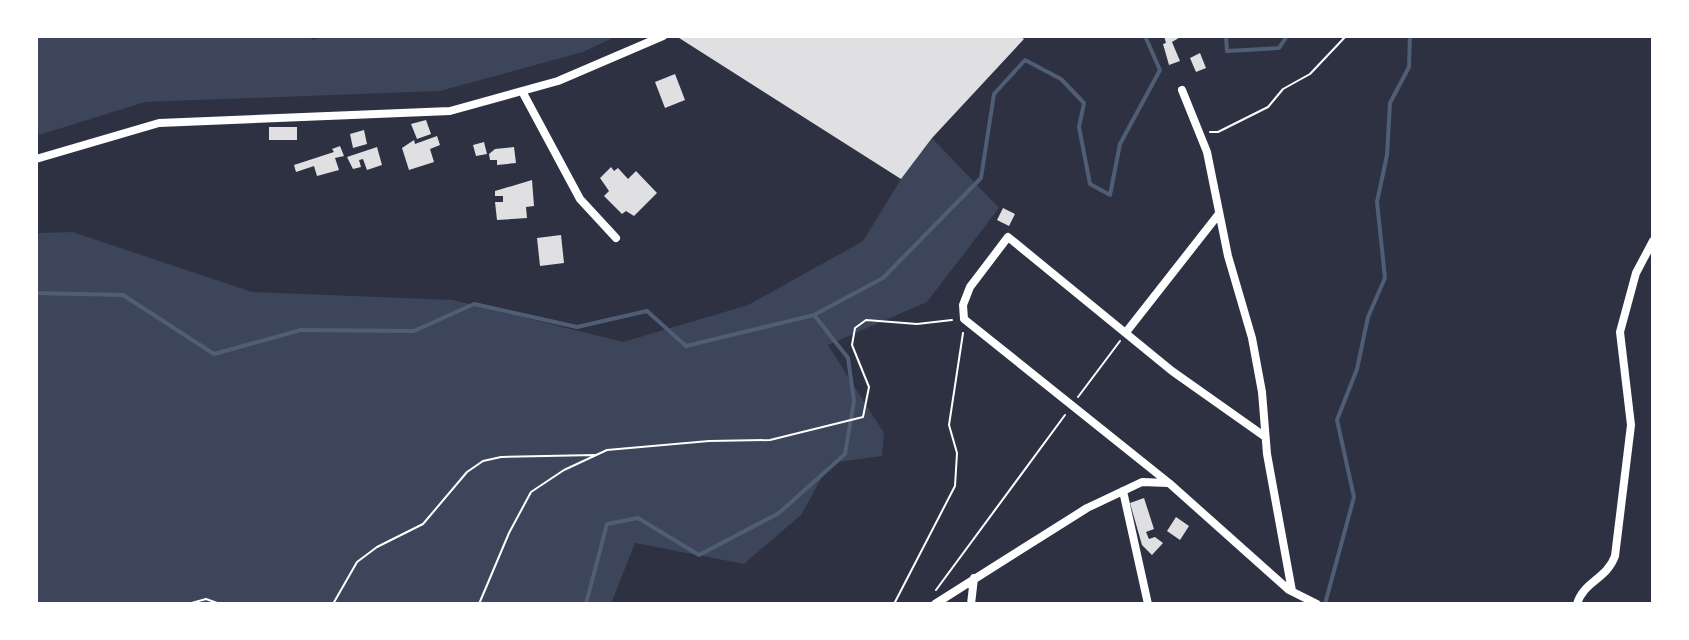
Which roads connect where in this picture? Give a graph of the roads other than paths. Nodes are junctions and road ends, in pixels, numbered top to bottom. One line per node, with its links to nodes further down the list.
1 (663, 36): 3 (street)
2 (1182, 90): 5 (street)
3 (523, 93): 4 (street); 6 (street)
4 (36, 159)
5 (1218, 215): 8 (street); 9 (street)
6 (616, 238)
7 (1653, 241): 19 (street)
8 (1127, 331): 9 (street); 10 (street)
9 (1264, 436): 13 (street)
10 (1169, 483): 11 (street); 13 (street)
11 (1123, 491): 12 (street); 14 (street)
12 (974, 578): 15 (street); 16 (street)
13 (1292, 591): 18 (street)
14 (1147, 602): 17 (street)
15 (935, 604)
16 (971, 604)
17 (1137, 604)
18 (1317, 604)
19 (1577, 604)

